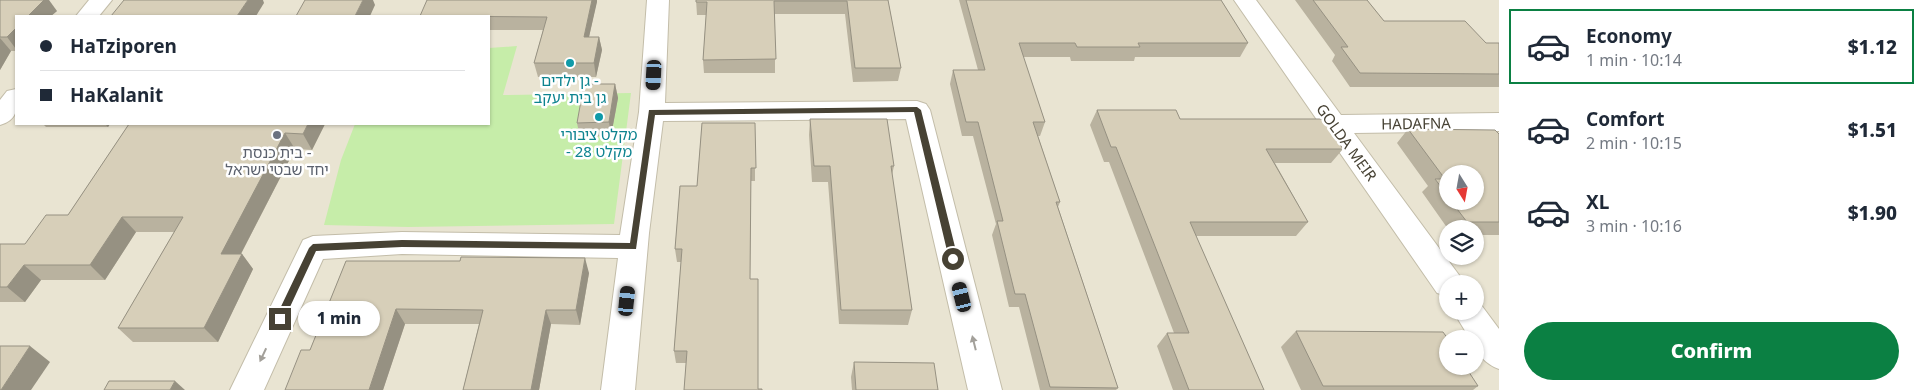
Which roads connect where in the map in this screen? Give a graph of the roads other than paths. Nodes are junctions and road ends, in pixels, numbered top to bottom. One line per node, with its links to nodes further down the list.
1 (101, 0): 4 (street)
2 (658, 0): 6 (street)
3 (1245, 0): 9 (street, GOLDA MEIR)
4 (88, 15)
5 (15, 98): 7 (street)
6 (652, 112): 10 (street); 16 (street, one-way to 6)
7 (0, 116)
8 (1499, 122): 9 (street, HADAFNA)
9 (1334, 124): 11 (street, GOLDA MEIR)
10 (633, 247): 14 (street, one-way to 14); 15 (street)
11 (1442, 275)
12 (1474, 320): 13 (street)
13 (1499, 355)
14 (247, 390)
15 (618, 390)
16 (985, 390)

